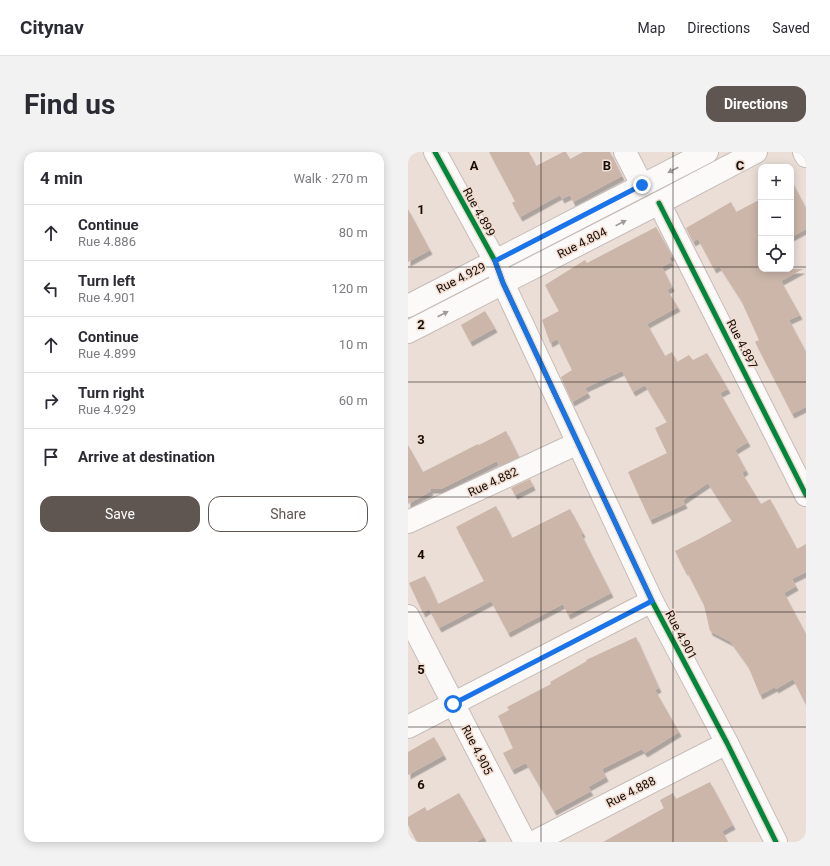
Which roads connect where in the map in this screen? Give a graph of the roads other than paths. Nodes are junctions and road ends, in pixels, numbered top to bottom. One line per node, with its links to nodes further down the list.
1 (435, 152): 9 (street, Rue 4.899)
2 (625, 152): 7 (street)
3 (707, 152): 7 (street, Rue 4.929, one-way to 7)
4 (756, 152): 8 (street, Rue 4.804)
5 (804, 152): 6 (street)
6 (806, 156)
7 (642, 185): 9 (street, Rue 4.929)
8 (659, 203): 10 (street, Rue 4.804, one-way to 8); 14 (street, Rue 4.897)
9 (495, 261): 10 (street, Rue 4.899); 11 (street, Rue 4.929)
10 (503, 283): 12 (street, Rue 4.804, one-way to 10); 13 (street, Rue 4.901)
11 (408, 306)
12 (408, 332)
13 (578, 442): 15 (street, Rue 4.882); 16 (street, Rue 4.901)
14 (806, 494)
15 (408, 522)
16 (652, 601): 18 (street); 20 (street, Rue 4.901)
17 (408, 616): 18 (street, Rue 4.905)
18 (453, 704): 19 (street); 21 (street, Rue 4.905)
19 (408, 727)
20 (727, 743): 22 (street, Rue 4.888); 23 (street, Rue 4.901)
21 (525, 842)
22 (534, 842)
23 (776, 842)

